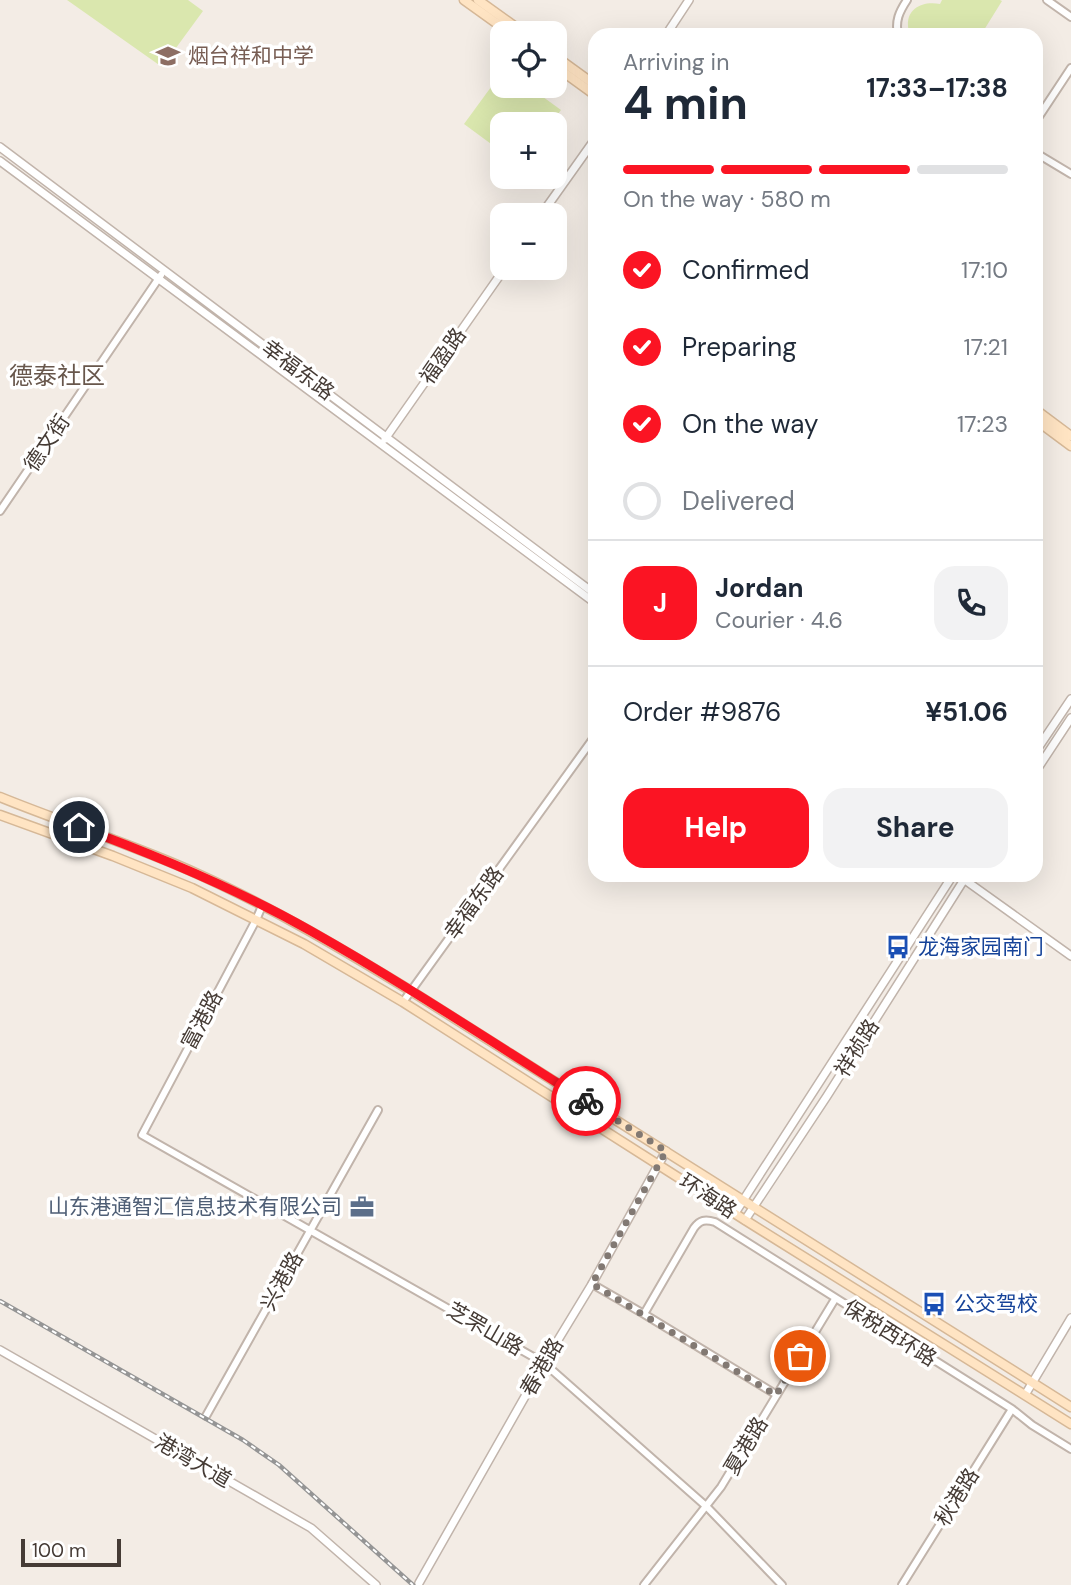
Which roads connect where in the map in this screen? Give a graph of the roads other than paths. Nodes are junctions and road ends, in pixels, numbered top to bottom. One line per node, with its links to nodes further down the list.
1 (464, 0): 7 (main road)
2 (478, 0): 8 (main road)
3 (689, 0): 9 (street)
4 (906, 0): 10 (street)
5 (1047, 0): 6 (street)
6 (1071, 17)
7 (493, 21)
8 (507, 21)
9 (671, 28)
10 (897, 28)
11 (567, 64): 14 (main road)
12 (1071, 68): 16 (street)
13 (567, 75): 15 (main road)
14 (588, 80)
15 (588, 90)
16 (1043, 110)
17 (0, 147): 23 (street, 幸福东路)
18 (588, 149): 22 (street)
19 (1043, 157): 21 (street)
20 (0, 161): 24 (street, 幸福东路)
21 (1071, 174)
22 (550, 203)
23 (164, 270): 24 (street, 德文街); 28 (street, 幸福东路)
24 (158, 279): 30 (street, 幸福东路); 32 (street, 德文街)
25 (497, 280): 28 (street, 福盈路)
26 (1043, 415): 29 (main road)
27 (1043, 425): 31 (main road)
28 (387, 436): 30 (street, 福盈路); 33 (street, 幸福东路)
29 (1071, 436)
30 (381, 445): 34 (street, 幸福东路)
31 (1071, 446)
32 (0, 511)
33 (588, 589)
34 (588, 598)
35 (1071, 699): 37 (street)
36 (1071, 718): 39 (street)
37 (1043, 741)
38 (588, 746): 48 (street, 幸福东路)
39 (1043, 760)
40 (0, 797): 45 (main road, 环海路)
41 (0, 815): 46 (main road, 环海路)
42 (956, 882): 54 (street)
43 (956, 882): 55 (street, 祥祯路)
44 (968, 882): 47 (street)
45 (262, 906): 46 (street, 富港路); 48 (main road, 环海路)
46 (256, 920): 49 (main road, 环海路); 51 (street, 富港路)
47 (1071, 956)
48 (411, 991): 49 (street, 幸福东路); 52 (main road, 环海路)
49 (404, 1002): 53 (main road, 环海路)
50 (379, 1110): 58 (street, 兴港路)
51 (142, 1135): 58 (street, 芝罘山路)
52 (666, 1151): 53 (street, 春港路); 54 (main road, 环海路)
53 (658, 1164): 56 (main road, 环海路); 59 (street, 春港路)
54 (743, 1200): 55 (main road, 环海路); 56 (street)
55 (753, 1207): 57 (street, 祥祯路); 65 (main road, 环海路)
56 (735, 1213): 57 (main road, 环海路)
57 (745, 1220): 67 (main road, 环海路)
58 (310, 1230): 64 (street, 芝罘山路); 70 (street, 兴港路)
59 (592, 1284): 61 (street); 64 (street, 春港路)
60 (835, 1299): 61 (street, 保税西环路); 66 (street, 夏港路); 69 (street, 保税西环路)
61 (644, 1314): 66 (street)
62 (1071, 1318): 65 (street)
63 (0, 1350): 75 (street, 港湾大道)
64 (544, 1363): 73 (street, 芝罘山路); 74 (street, 春港路)
65 (1032, 1383): 67 (street); 68 (main road, 环海路)
66 (776, 1395): 73 (street, 夏港路)
67 (1025, 1395): 71 (main road, 环海路)
68 (1071, 1407)
69 (1012, 1409): 72 (street, 保税西环路); 78 (street, 秋港路)
70 (206, 1416)
71 (1071, 1424)
72 (1071, 1449)
73 (707, 1507): 76 (street, 夏港路); 77 (street, 芝罘山路)
74 (419, 1584)
75 (376, 1585)
76 (645, 1585)
77 (782, 1585)
78 (902, 1585)

